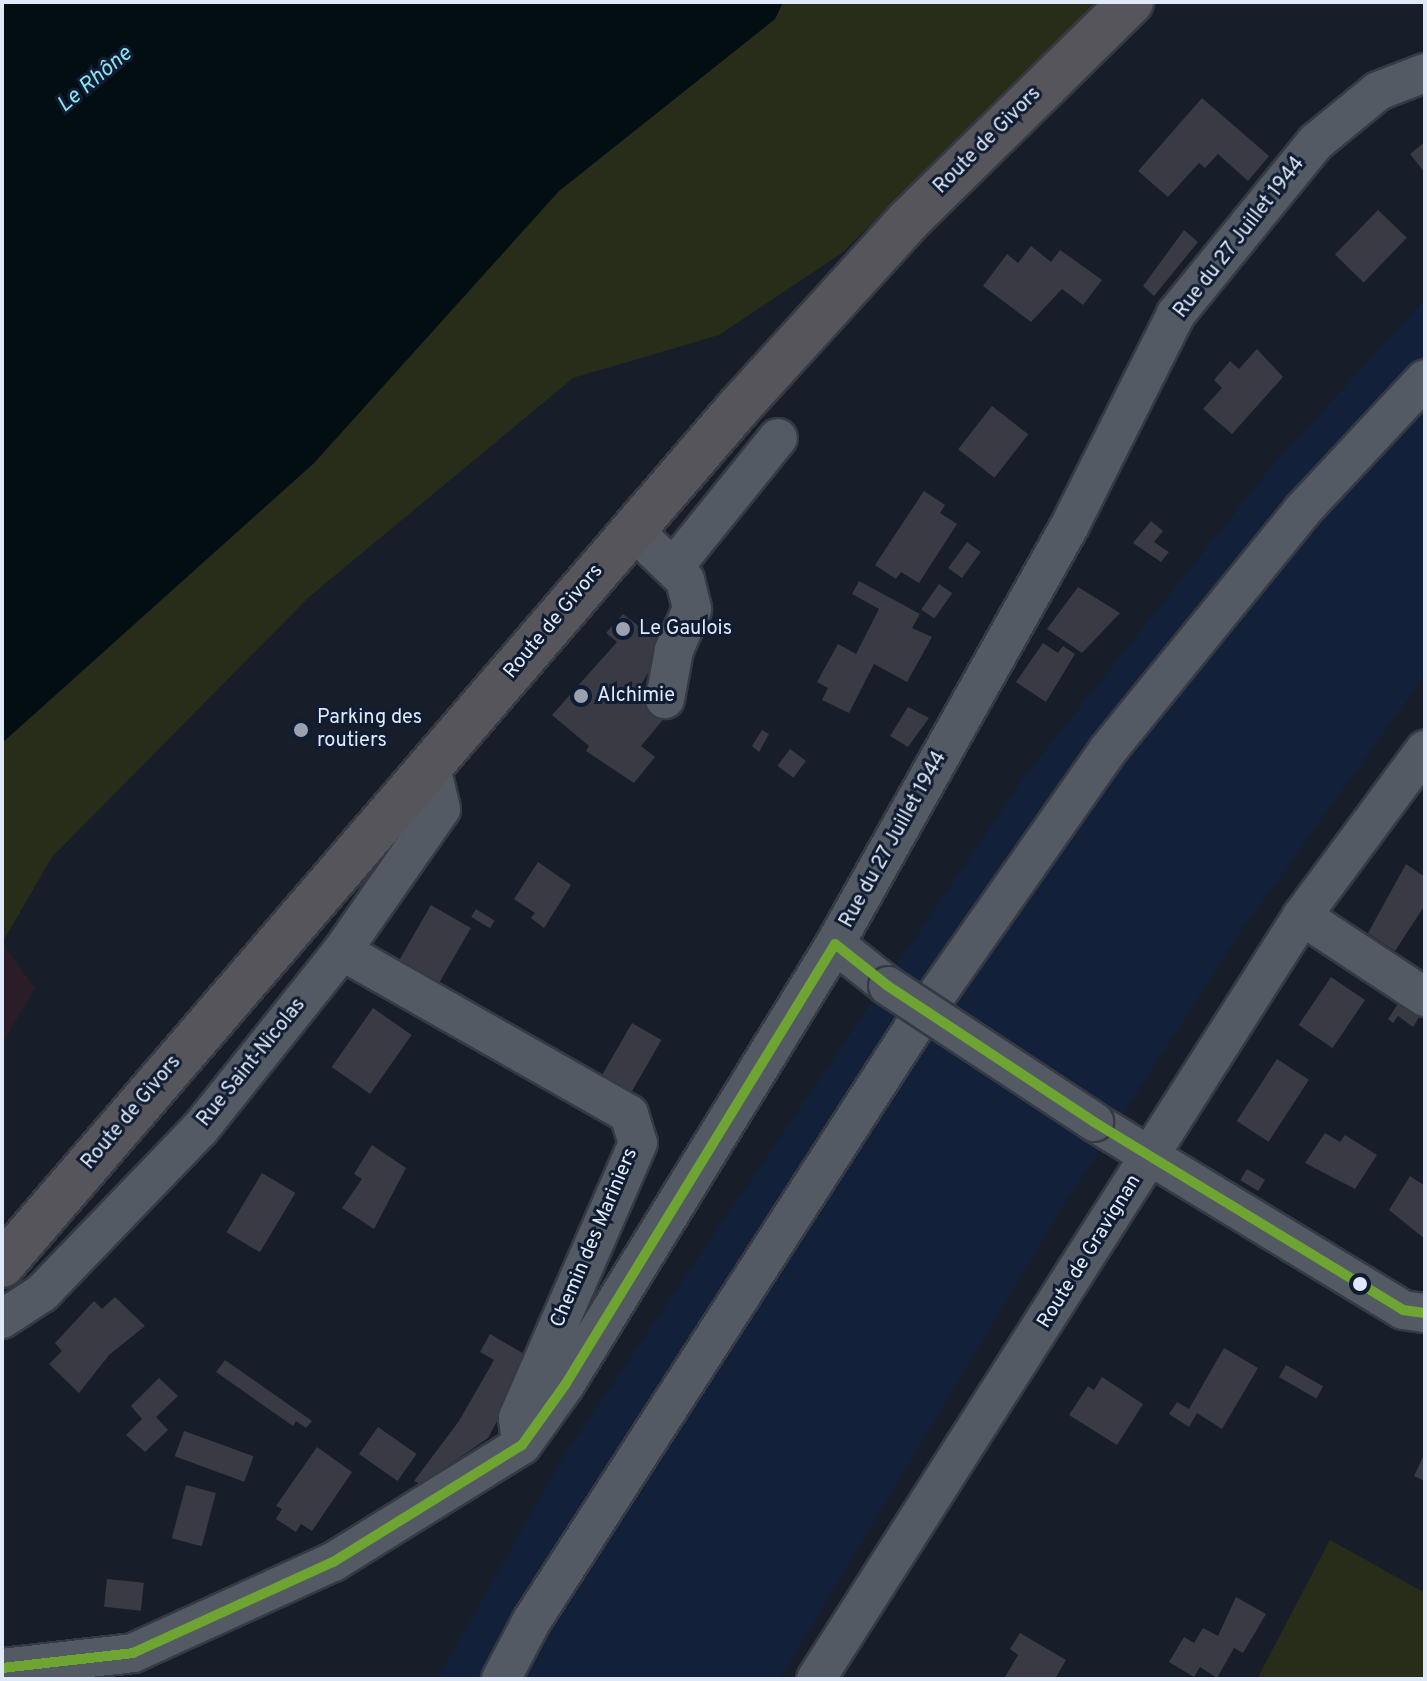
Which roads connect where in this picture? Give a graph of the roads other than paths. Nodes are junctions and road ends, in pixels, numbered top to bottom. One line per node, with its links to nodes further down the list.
1 (1131, 2): 5 (main road, Route de Givors)
2 (1425, 73): 11 (street, Rue du 27 Juillet 1944)
3 (1425, 379): 21 (street)
4 (778, 438): 6 (street)
5 (632, 529): 6 (street); 9 (main road, Route de Givors)
6 (673, 568): 7 (street)
7 (665, 699)
8 (1425, 750): 10 (street, Route de Gravignan)
9 (431, 767): 12 (street, Rue Saint-Nicolas); 15 (main road, Route de Givors)
10 (1302, 916): 13 (street); 14 (street, Route de Gravignan)
11 (835, 944): 14 (street, bridge); 18 (street, Rue du 27 Juillet 1944)
12 (342, 951): 17 (street, Rue Saint-Nicolas); 18 (street, Chemin des Mariniers)
13 (1425, 997)
14 (1151, 1155): 16 (street); 22 (street, Route de Gravignan)
15 (2, 1265)
16 (1425, 1313)
17 (2, 1319)
18 (522, 1445): 20 (street, Rue du 27 Juillet 1944)
19 (2, 1668): 20 (street, Rue du 27 Juillet 1944)
20 (86, 1670)
21 (501, 1679)
22 (816, 1679)

